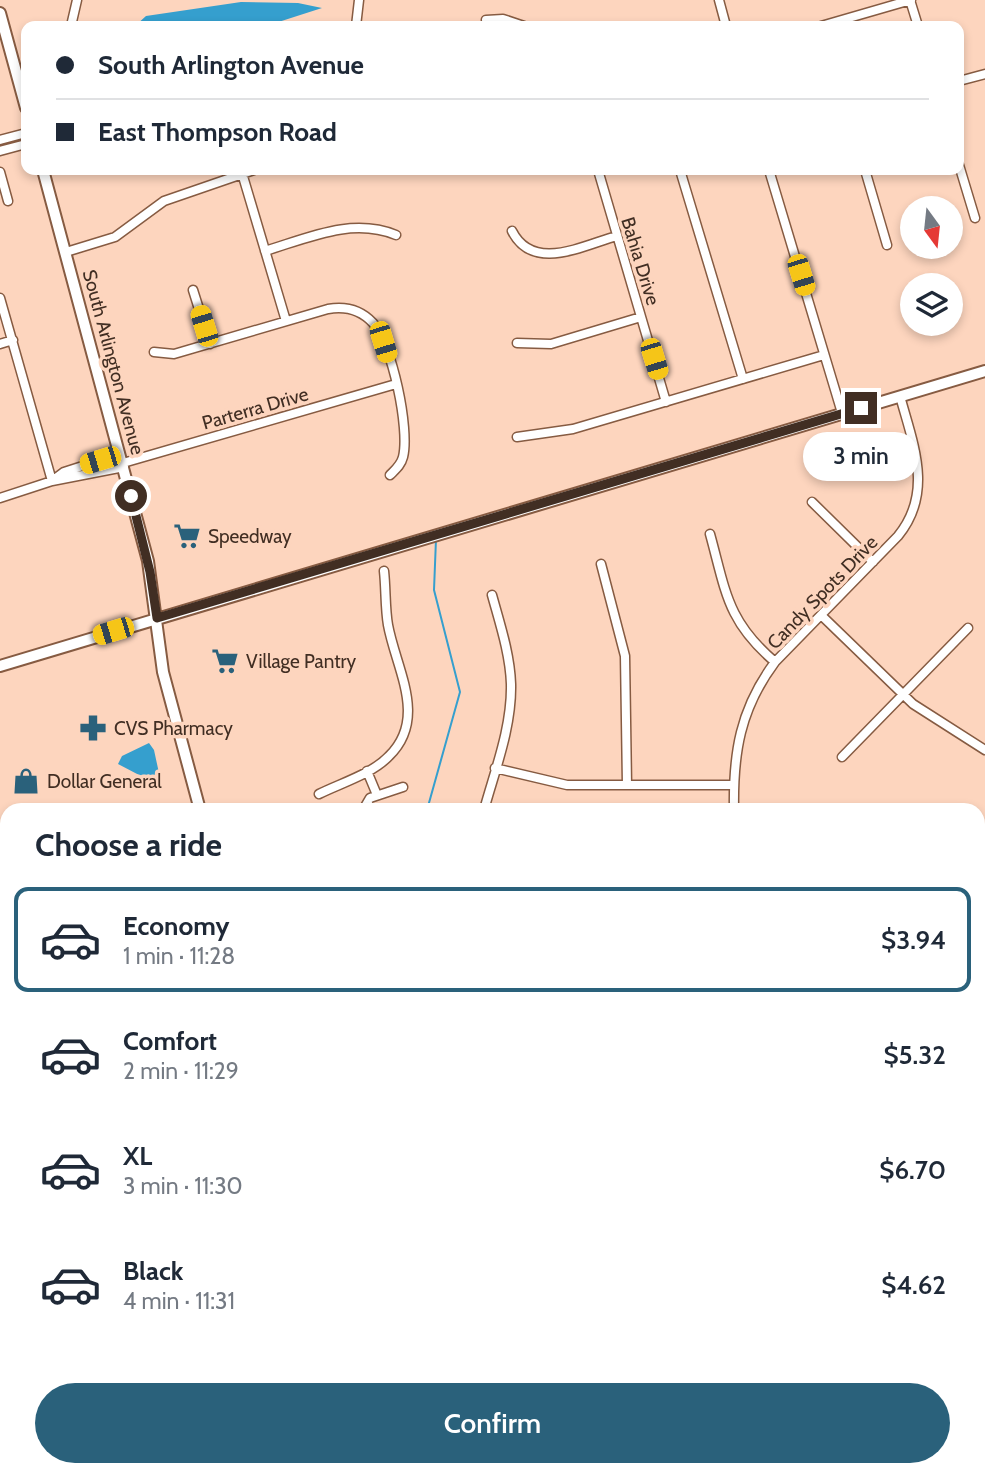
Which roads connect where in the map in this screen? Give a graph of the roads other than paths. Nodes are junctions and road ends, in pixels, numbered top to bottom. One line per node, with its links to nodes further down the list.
1 (76, 0): 7 (street)
2 (719, 0): 10 (street)
3 (910, 0): 11 (street); 12 (street)
4 (359, 2): 8 (street)
5 (0, 13): 15 (main road)
6 (486, 20): 9 (street)
7 (72, 21)
8 (357, 21)
9 (509, 21)
10 (725, 21)
11 (839, 21)
12 (916, 21)
13 (985, 74): 14 (street)
14 (964, 80)
15 (21, 90)
16 (21, 134): 17 (street)
17 (0, 140)
18 (21, 145): 19 (street)
19 (0, 151)
20 (0, 172): 29 (street)
21 (44, 175): 36 (main road, South Arlington Avenue)
22 (237, 175): 36 (street)
23 (243, 175): 35 (street)
24 (599, 175): 33 (street, Bahia Drive)
25 (682, 175): 48 (street)
26 (770, 175): 46 (street)
27 (866, 175): 34 (street)
28 (962, 175): 30 (street)
29 (8, 201)
30 (975, 219)
31 (512, 230): 33 (street)
32 (396, 235): 35 (street)
33 (617, 236): 39 (street, Bahia Drive)
34 (887, 245)
35 (265, 251): 40 (street)
36 (66, 252): 54 (main road, South Arlington Avenue)
37 (192, 290): 44 (street)
38 (0, 298): 41 (street)
39 (641, 317): 42 (street); 51 (street, Bahia Drive)
40 (286, 321): 44 (street); 49 (street)
41 (13, 340): 43 (street); 56 (street)
42 (517, 342)
43 (0, 344)
44 (210, 344): 45 (street)
45 (154, 352)
46 (824, 355): 48 (street); 52 (street)
47 (985, 371): 50 (main road)
48 (743, 379): 51 (street)
49 (396, 384): 54 (street, Parterra Drive); 55 (street)
50 (900, 396): 52 (main road); 60 (street, Candy Spots Drive)
51 (666, 402): 53 (street)
52 (842, 413): 65 (main road)
53 (517, 437)
54 (122, 461): 56 (street); 56 (street); 65 (main road, South Arlington Avenue)
55 (390, 475)
56 (52, 481): 57 (street)
57 (0, 498)
58 (812, 502): 60 (street)
59 (710, 534): 67 (street)
60 (873, 562): 64 (street, Candy Spots Drive)
61 (601, 564): 74 (street)
62 (384, 572): 73 (street)
63 (492, 595): 72 (street)
64 (821, 615): 67 (street, Candy Spots Drive); 69 (street)
65 (157, 618): 68 (main road); 79 (main road, South Arlington Avenue)
66 (968, 628): 69 (street)
67 (775, 662): 75 (street, Candy Spots Drive)
68 (0, 666)
69 (903, 694): 70 (street); 71 (street)
70 (985, 750)
71 (842, 757)
72 (495, 768): 74 (street); 81 (street)
73 (367, 771): 77 (street); 78 (street)
74 (627, 785): 75 (street)
75 (733, 785): 82 (street, Candy Spots Drive)
76 (403, 787): 78 (street)
77 (319, 794)
78 (377, 795): 80 (street)
79 (198, 803)
80 (367, 803)
81 (486, 803)
82 (734, 803)

